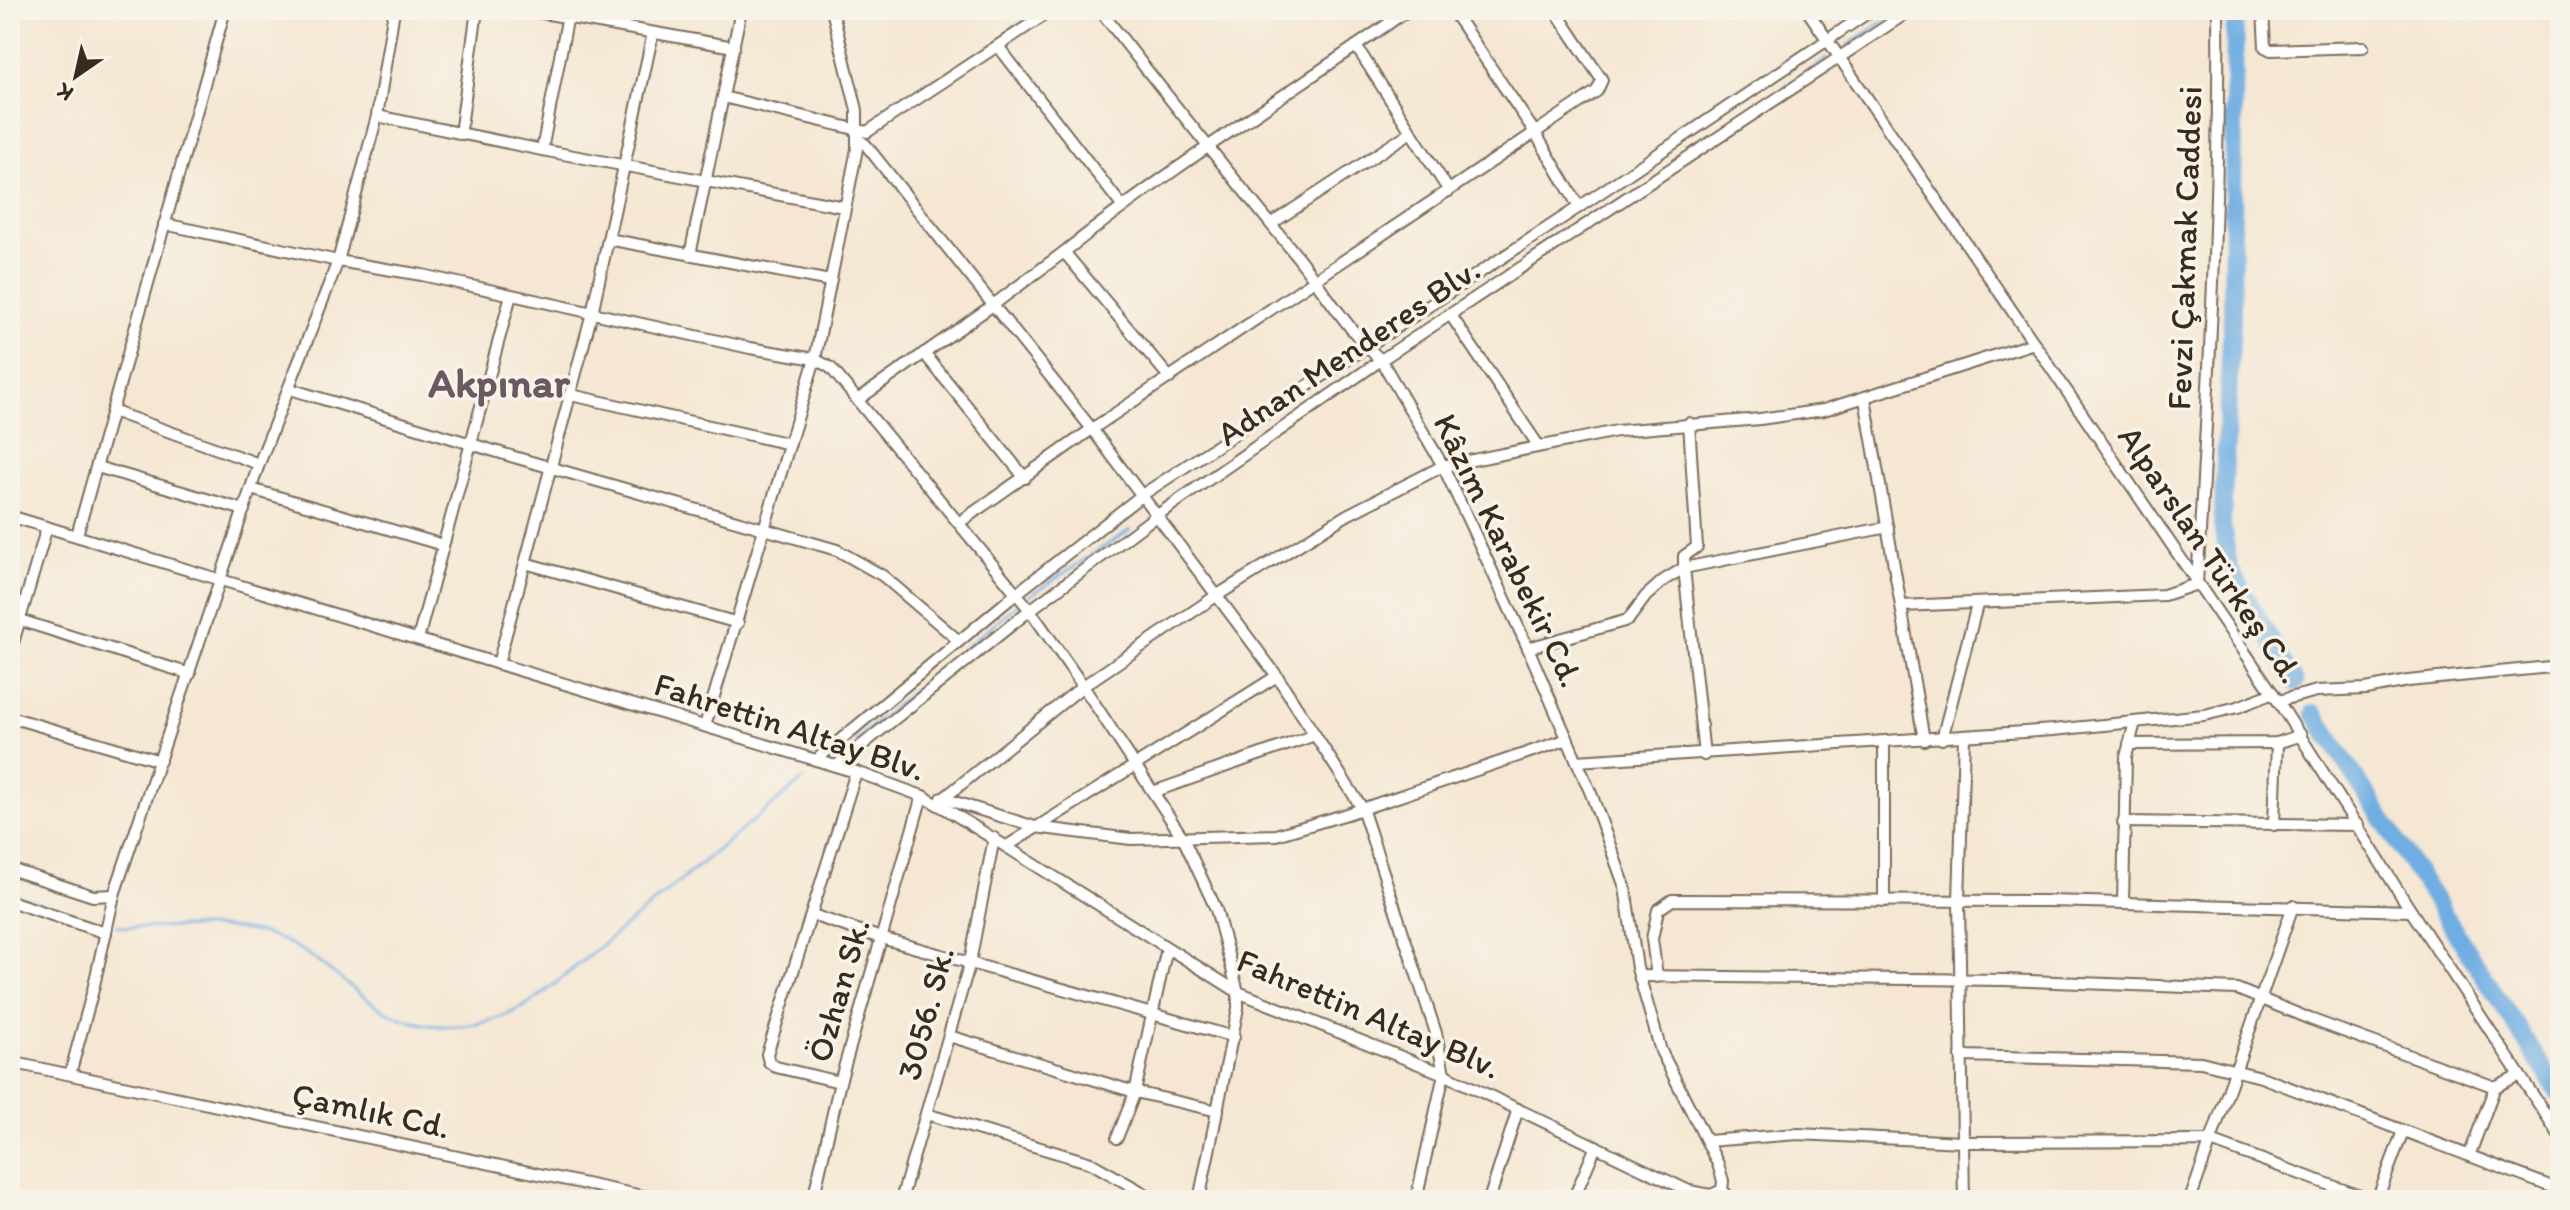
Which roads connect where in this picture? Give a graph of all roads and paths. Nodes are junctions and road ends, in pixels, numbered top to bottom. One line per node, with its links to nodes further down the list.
1 (225, 10): 39 (street)
2 (394, 10): 26 (street)
3 (477, 10): 28 (street)
4 (526, 10): 17 (street)
5 (741, 10): 22 (street)
6 (832, 10): 30 (street)
7 (1052, 10): 20 (street)
8 (1100, 10): 31 (street, Kâzım Karabekir Cd.)
9 (1408, 10): 21 (street)
10 (1452, 10): 29 (street)
11 (1555, 10): 29 (street)
12 (1807, 10): 19 (street, Alparslan Türkeş Cd.)
13 (1872, 10): 19 (street, Adnan Menderes Blv.)
14 (1911, 10): 24 (street, Adnan Menderes Blv.)
15 (2218, 10): 86 (street, Fevzi Çakmak Caddesi)
16 (2263, 10): 23 (street)
17 (568, 14): 18 (street); 32 (street)
18 (653, 33): 22 (street); 33 (street)
19 (1826, 39): 24 (street, Alparslan Türkeş Cd.); 38 (street, Adnan Menderes Blv.)
20 (998, 46): 30 (street); 36 (street)
21 (1356, 46): 27 (street); 31 (street)
22 (734, 47): 25 (street)
23 (2363, 47)
24 (1838, 57): 50 (street, Adnan Menderes Blv.); 51 (street, Alparslan Türkeş Cd.)
25 (723, 97): 30 (street); 34 (street)
26 (377, 116): 28 (street); 44 (street)
27 (1411, 132): 35 (street); 40 (street)
28 (460, 134): 32 (street)
29 (1536, 134): 35 (street); 38 (street)
30 (858, 135): 37 (street); 48 (street)
31 (1206, 146): 36 (street); 40 (street, Kâzım Karabekir Cd.)
32 (542, 150): 33 (street)
33 (624, 166): 34 (street); 41 (street)
34 (706, 182): 37 (street); 43 (street)
35 (1449, 191): 45 (street)
36 (1122, 206): 42 (street)
37 (844, 207): 46 (street)
38 (1579, 207): 52 (street, Adnan Menderes Blv.)
39 (164, 224): 44 (street); 61 (street)
40 (1271, 224): 45 (street, Kâzım Karabekir Cd.)
41 (608, 239): 43 (street); 49 (street)
42 (1064, 252): 48 (street); 56 (street)
43 (690, 255): 46 (street)
44 (338, 261): 47 (street); 57 (street)
45 (1316, 279): 52 (street, Kâzım Karabekir Cd.); 56 (street)
46 (830, 281): 54 (street)
47 (511, 295): 49 (street); 64 (street)
48 (993, 305): 53 (street); 63 (street)
49 (592, 313): 54 (street); 58 (street)
50 (1450, 314): 55 (street, Adnan Menderes Blv.); 66 (street)
51 (2034, 343): 60 (street); 86 (street, Alparslan Türkeş Cd.)
52 (1366, 348): 55 (street, Kâzım Karabekir Cd.); 73 (street, Adnan Menderes Blv.)
53 (924, 353): 59 (street); 71 (street)
54 (815, 359): 59 (street); 65 (street)
55 (1381, 360): 68 (street, Kâzım Karabekir Cd.); 76 (street, Adnan Menderes Blv.)
56 (1170, 378): 63 (street)
57 (290, 389): 64 (street); 67 (street)
58 (571, 395): 65 (street); 70 (street)
59 (859, 399): 77 (street)
60 (1865, 399): 62 (street); 79 (street)
61 (112, 411): 67 (street); 69 (street)
62 (1689, 423): 66 (street); 84 (street)
63 (1092, 429): 71 (street); 73 (street)
64 (471, 443): 70 (street); 82 (street)
65 (790, 444): 80 (street)
66 (1538, 445): 68 (street)
67 (259, 464): 72 (street)
68 (1443, 466): 88 (street); 96 (street, Kâzım Karabekir Cd.)
69 (97, 467): 74 (street); 81 (street)
70 (551, 468): 80 (street); 83 (street)
71 (1025, 478): 77 (street)
72 (251, 489): 74 (street); 82 (street)
73 (1142, 495): 76 (street); 87 (street, Adnan Menderes Blv.)
74 (244, 510): 85 (street)
75 (10, 516): 78 (street, Fahrettin Altay Blv.)
76 (1156, 516): 88 (street); 91 (street, Adnan Menderes Blv.)
77 (960, 522): 87 (street)
78 (47, 527): 81 (street, Fahrettin Altay Blv.); 92 (street)
79 (1888, 527): 84 (street); 90 (street)
80 (766, 528): 93 (street); 95 (street)
81 (77, 535): 85 (street, Fahrettin Altay Blv.)
82 (443, 545): 94 (street)
83 (525, 563): 93 (street); 98 (street)
84 (1684, 568): 96 (street); 116 (street)
85 (219, 580): 94 (street, Fahrettin Altay Blv.); 100 (street)
86 (2197, 584): 89 (street); 103 (street, Alparslan Türkeş Cd.)
87 (1017, 593): 91 (street); 95 (street, Adnan Menderes Blv.)
88 (1216, 596): 101 (street); 102 (street)
89 (1977, 605): 90 (street); 111 (street)
90 (1901, 606): 112 (street)
91 (1030, 610): 102 (street); 121 (street, Adnan Menderes Blv.)
92 (15, 619): 97 (street); 100 (street)
93 (738, 623): 106 (street)
94 (418, 639): 98 (street, Fahrettin Altay Blv.)
95 (959, 641): 117 (street, Adnan Menderes Blv.)
96 (1528, 648): 110 (street, Kâzım Karabekir Cd.)
97 (10, 653)
98 (498, 664): 106 (street, Fahrettin Altay Blv.)
99 (2560, 666): 103 (street)
100 (190, 674): 118 (street)
101 (1277, 676): 107 (street); 120 (street)
102 (1083, 686): 120 (street); 125 (street)
103 (2275, 697): 105 (street); 108 (street, Alparslan Türkeş Cd.)
104 (10, 717): 118 (street)
105 (2135, 722): 109 (street); 115 (street)
106 (705, 726): 117 (street, Fahrettin Altay Blv.)
107 (1315, 735): 123 (street); 126 (street)
108 (2301, 735): 114 (street); 129 (street, Alparslan Türkeş Cd.)
109 (1964, 737): 111 (street); 138 (street)
110 (1568, 739): 119 (street, Kâzım Karabekir Cd.); 126 (street)
111 (1942, 739): 112 (street)
112 (1924, 740): 113 (street)
113 (1884, 742): 116 (street); 137 (street)
114 (2277, 743): 115 (street); 128 (street)
115 (2129, 744): 127 (street)
116 (1704, 755): 119 (street)
117 (816, 760): 121 (street, Fahrettin Altay Blv.)
118 (160, 761): 135 (street)
119 (1577, 761): 147 (street, Kâzım Karabekir Cd.)
120 (1134, 764): 123 (street); 130 (street)
121 (836, 766): 122 (street, Fahrettin Altay Blv.)
122 (856, 772): 124 (street, Fahrettin Altay Blv.); 142 (street)
123 (1153, 792): 132 (street)
124 (922, 796): 125 (street); 131 (street, Fahrettin Altay Blv.); 144 (street, Özhan Sk.)
125 (944, 798): 130 (street)
126 (1362, 808): 132 (street); 159 (street)
127 (2123, 822): 128 (street); 139 (street)
128 (2274, 825): 129 (street)
129 (2358, 825): 141 (street, Alparslan Türkeş Cd.)
130 (1035, 827): 132 (street); 133 (street)
131 (994, 838): 133 (street, Fahrettin Altay Blv.); 146 (street, 3056. Sk.)
132 (1183, 838): 150 (street)
133 (1007, 846): 145 (street, Fahrettin Altay Blv.)
134 (10, 869): 135 (street)
135 (114, 895): 143 (street)
136 (10, 901): 143 (street)
137 (1884, 901): 138 (street); 148 (street)
138 (1959, 901): 139 (street); 149 (street)
139 (2123, 903): 140 (street)
140 (2293, 906): 141 (street); 151 (street)
141 (2411, 911): 160 (street, Alparslan Türkeş Cd.)
142 (812, 915): 144 (street); 161 (street)
143 (106, 933): 158 (street)
144 (881, 938): 146 (street); 161 (street, Özhan Sk.)
145 (1167, 948): 150 (street, Fahrettin Altay Blv.); 152 (street)
146 (970, 962): 152 (street); 153 (street, 3056. Sk.)
147 (1639, 976): 148 (street); 170 (street, Kâzım Karabekir Cd.)
148 (1657, 977): 149 (street)
149 (1959, 979): 151 (street); 155 (street)
150 (1238, 992): 154 (street); 159 (street, Fahrettin Altay Blv.)
151 (2262, 997): 157 (street); 162 (street)
152 (1154, 1014): 154 (street); 163 (street)
153 (949, 1036): 163 (street); 166 (street, 3056. Sk.)
154 (1234, 1037): 165 (street)
155 (1961, 1056): 157 (street); 172 (street)
156 (10, 1062): 158 (street, Çamlık Cd.)
157 (2237, 1071): 167 (street); 171 (street)
158 (70, 1074): 177 (street, Çamlık Cd.)
159 (1444, 1074): 164 (street, Fahrettin Altay Blv.); 182 (street)
160 (2519, 1075): 162 (street); 168 (street, Alparslan Türkeş Cd.)
161 (840, 1082): 178 (street, Özhan Sk.)
162 (2495, 1087): 174 (street)
163 (1135, 1092): 165 (street); 169 (street)
164 (1518, 1109): 173 (street, Fahrettin Altay Blv.); 183 (street)
165 (1218, 1111): 181 (street)
166 (926, 1114): 179 (street, 3056. Sk.); 180 (street)
167 (2403, 1131): 174 (street); 188 (street)
168 (2560, 1136)
169 (1117, 1138)
170 (1707, 1141): 172 (street); 175 (street, Kâzım Karabekir Cd.)
171 (2211, 1141): 172 (street); 187 (street); 188 (street)
172 (1962, 1142): 186 (street)
173 (1596, 1146): 175 (street, Fahrettin Altay Blv.); 184 (street)
174 (2469, 1156): 176 (street)
175 (1722, 1190): 185 (street)
176 (2560, 1190)
177 (661, 1200)
178 (813, 1200)
179 (901, 1200)
180 (1156, 1200)
181 (1199, 1200)
182 (1416, 1200)
183 (1489, 1200)
184 (1573, 1200)
185 (1732, 1200)
186 (1964, 1200)
187 (2190, 1200)
188 (2374, 1200)

